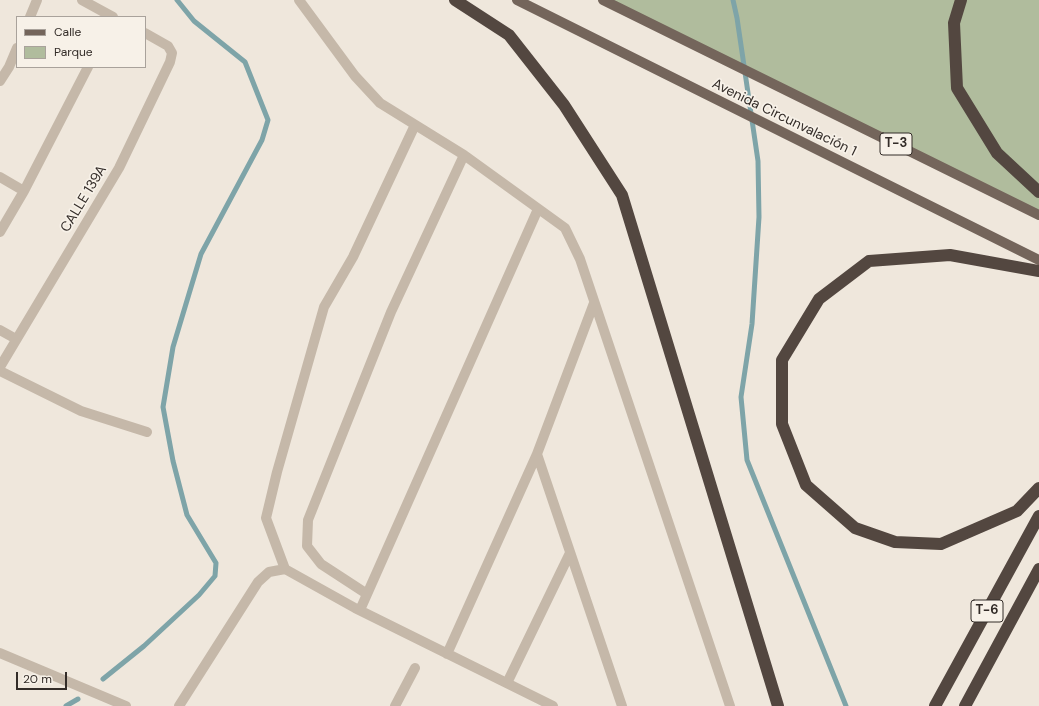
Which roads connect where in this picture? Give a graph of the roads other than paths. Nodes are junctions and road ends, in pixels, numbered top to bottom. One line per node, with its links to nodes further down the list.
1 (37, 0): 8 (street)
2 (82, 0): 9 (street)
3 (299, 0): 14 (street)
4 (455, 0): 48 (highway)
5 (517, 0): 22 (main road, Avenida Circunvalación 1)
6 (603, 0): 20 (main road, Avenida Circunvalación 1 / T-3)
7 (961, 0): 18 (highway)
8 (30, 16)
9 (111, 16)
10 (146, 34): 26 (street, CALLE 139A)
11 (16, 50): 13 (street)
12 (87, 68): 17 (street)
13 (0, 81)
14 (415, 124): 15 (street); 34 (street)
15 (464, 155): 19 (street); 36 (street)
16 (0, 177): 17 (street)
17 (24, 191): 21 (street)
18 (1039, 192)
19 (538, 210): 24 (street); 36 (street)
20 (1039, 215)
21 (0, 232)
22 (1039, 260)
23 (1039, 271): 31 (highway)
24 (594, 303): 30 (street); 47 (street)
25 (0, 330): 26 (street)
26 (16, 339): 27 (street, CALLE 139A)
27 (0, 367)
28 (0, 371): 29 (street)
29 (147, 432)
30 (537, 454): 33 (street); 39 (street)
31 (1039, 488)
32 (1039, 516): 49 (highway, T-6)
33 (570, 553): 41 (street); 46 (street)
34 (285, 569): 37 (street); 43 (street)
35 (1039, 569): 50 (highway, T-6)
36 (367, 594): 37 (street)
37 (360, 610): 39 (street)
38 (0, 653): 42 (street)
39 (447, 654): 41 (street)
40 (415, 668): 44 (street)
41 (507, 682): 45 (street)
42 (126, 706)
43 (179, 706)
44 (395, 706)
45 (553, 706)
46 (622, 706)
47 (730, 706)
48 (778, 706)
49 (935, 706)
50 (965, 706)

